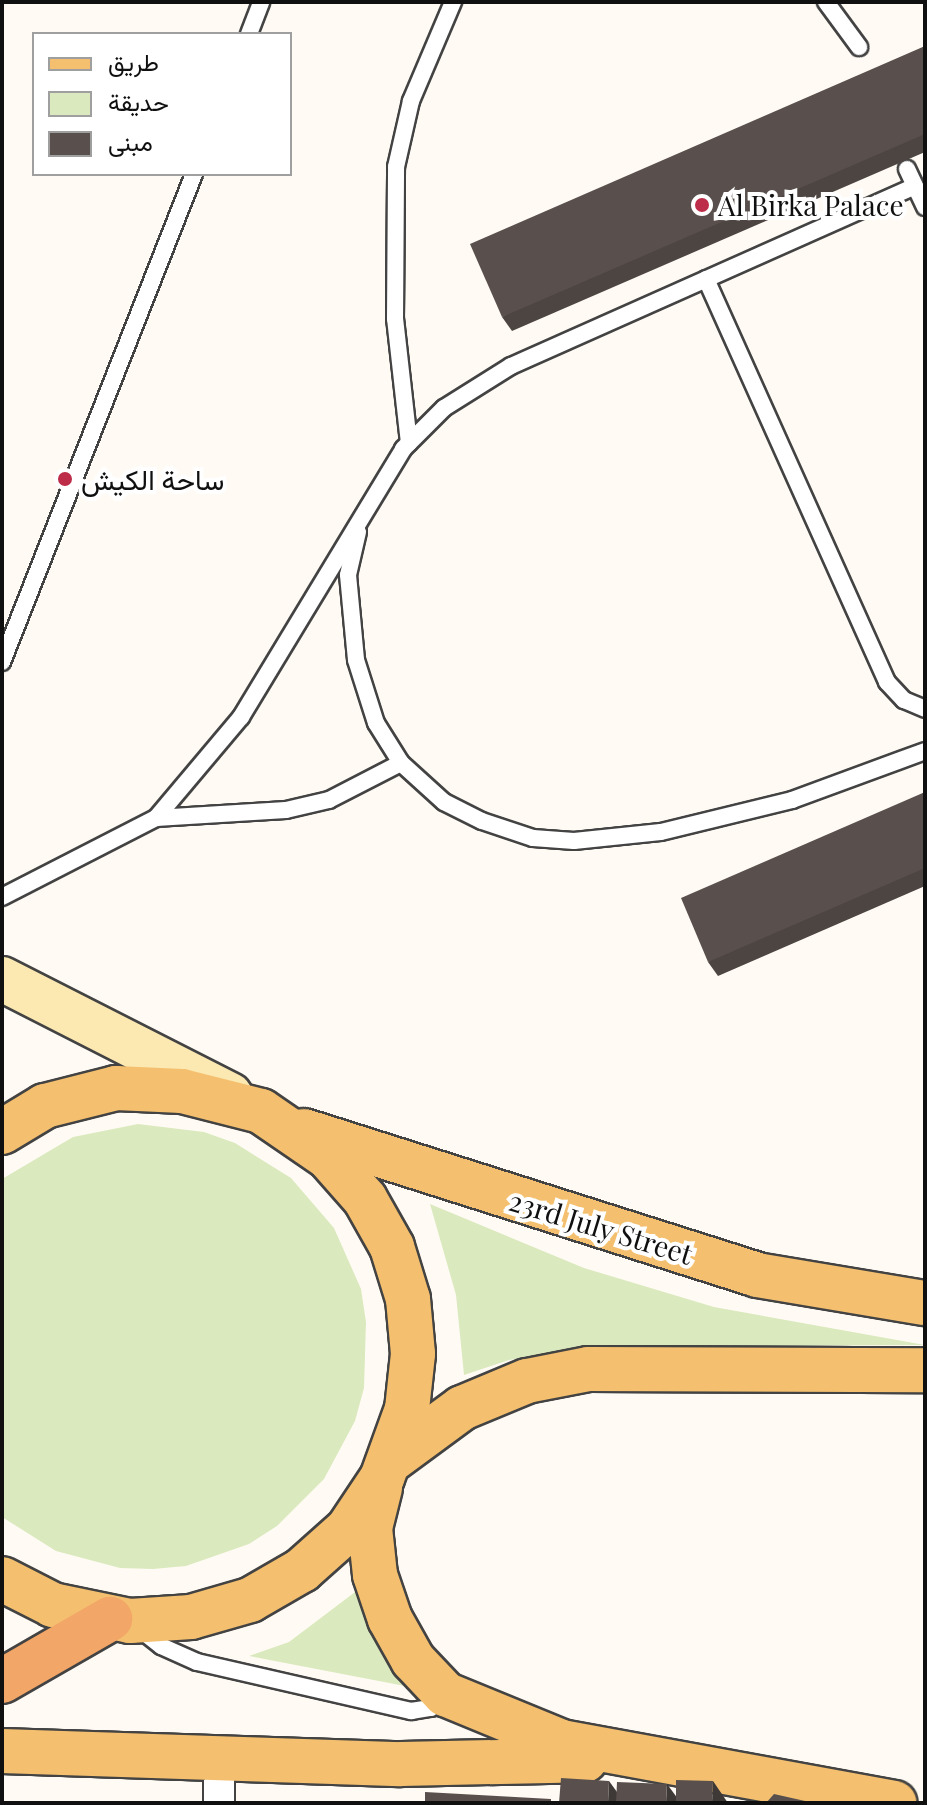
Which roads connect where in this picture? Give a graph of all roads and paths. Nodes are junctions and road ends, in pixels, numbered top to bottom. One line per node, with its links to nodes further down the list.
1 (261, 2): 4 (lane)
2 (453, 2): 11 (lane)
3 (826, 2): 5 (lane)
4 (250, 32)
5 (859, 47)
6 (907, 169): 8 (lane)
7 (193, 176): 13 (lane)
8 (915, 186): 9 (lane); 10 (lane)
9 (925, 207)
10 (706, 279): 11 (lane); 14 (lane)
11 (409, 443): 12 (lane)
12 (362, 515): 16 (lane); 17 (lane)
13 (2, 662)
14 (925, 709)
15 (925, 751): 16 (lane)
16 (401, 763): 17 (lane)
17 (156, 818): 18 (lane)
18 (2, 897)
19 (2, 979): 20 (main road)
20 (272, 1118): 21 (main road, 23rd July Street); 22 (main road, 23rd July Street); 24 (main road)
21 (2, 1132)
22 (925, 1303)
23 (925, 1370): 24 (main road)
24 (386, 1470): 26 (main road); 28 (main road)
25 (2, 1579): 26 (main road)
26 (120, 1620): 27 (highway); 28 (lane)
27 (2, 1681)
28 (445, 1694): 30 (main road)
29 (2, 1751): 31 (main road)
30 (631, 1757): 31 (main road); 32 (main road)
31 (220, 1759): 33 (street)
32 (750, 1789): 34 (main road)
33 (219, 1803)
34 (894, 1803)

